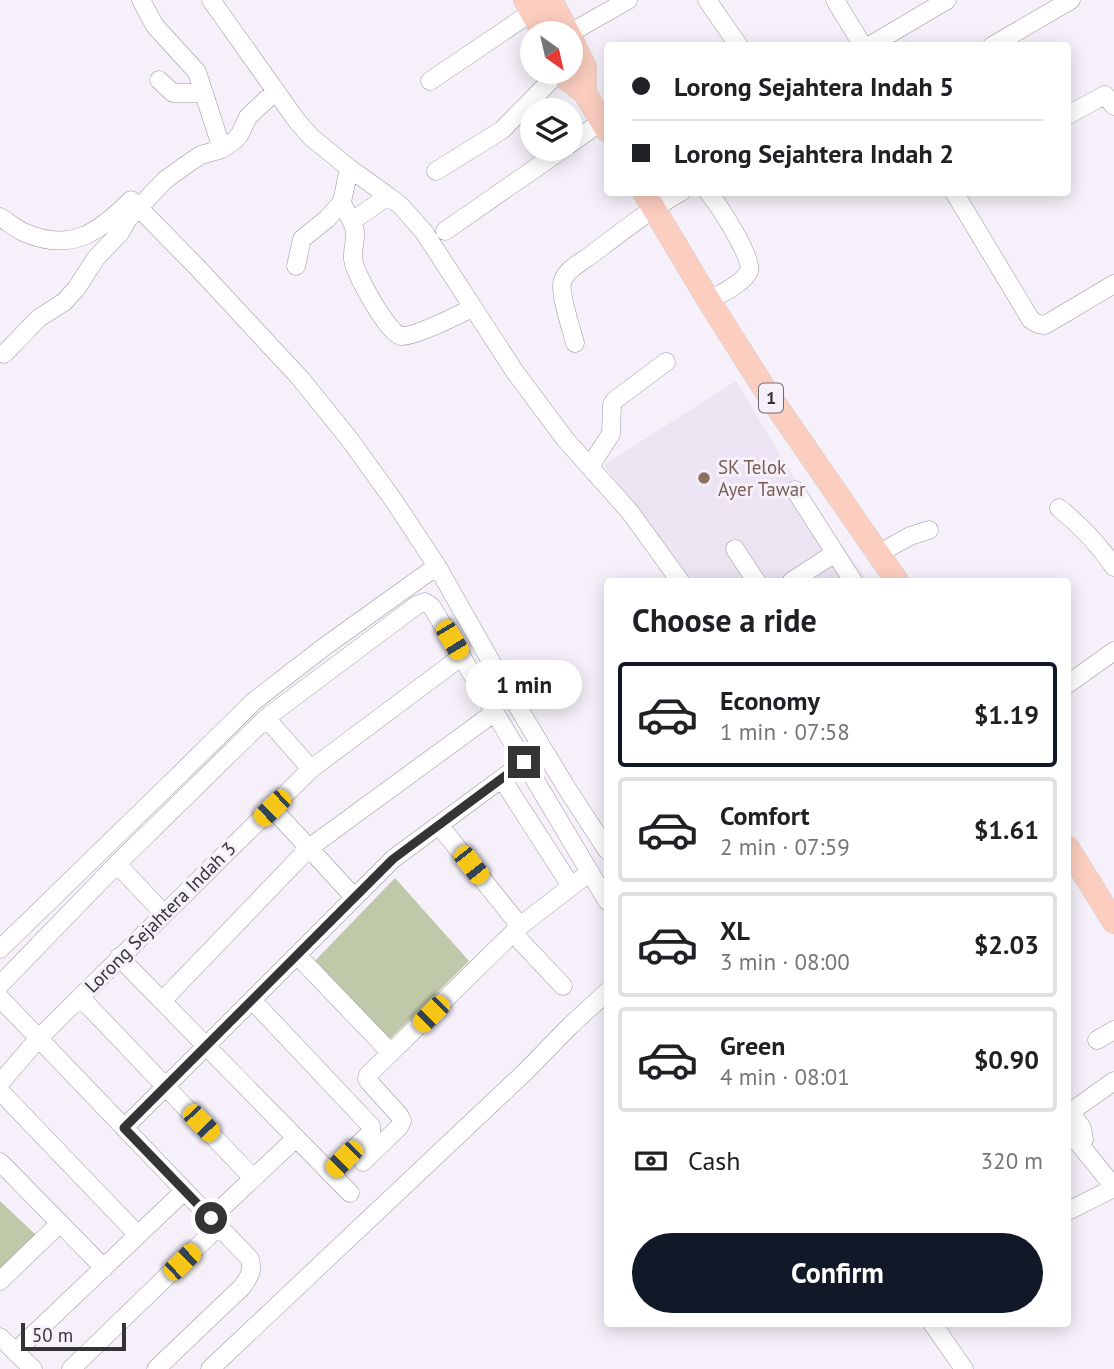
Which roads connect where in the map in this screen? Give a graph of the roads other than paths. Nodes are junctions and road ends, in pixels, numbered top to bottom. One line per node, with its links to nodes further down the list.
1 (141, 0): 21 (street)
2 (211, 0): 22 (street)
3 (628, 0): 9 (street)
4 (708, 0): 12 (street)
5 (835, 0): 13 (street)
6 (947, 0): 14 (street)
7 (1068, 1): 15 (street)
8 (536, 4): 10 (main road); 18 (street)
9 (601, 7): 11 (street)
10 (555, 21)
11 (583, 23)
12 (737, 42)
13 (863, 42)
14 (873, 42)
15 (999, 42)
16 (583, 63): 23 (main road)
17 (159, 80): 21 (street)
18 (430, 81)
19 (549, 84): 32 (street)
20 (573, 84): 23 (main road)
21 (204, 93): 29 (street)
22 (277, 93): 29 (street); 31 (street)
23 (585, 93): 26 (main road)
24 (1114, 106): 25 (street)
25 (1071, 113)
26 (604, 124)
27 (604, 127): 28 (street)
28 (583, 137)
29 (222, 149): 39 (street)
30 (546, 161): 42 (street)
31 (349, 168): 33 (street); 38 (street)
32 (436, 171)
33 (388, 196): 41 (street); 46 (street)
34 (666, 196): 37 (street)
35 (711, 196): 45 (street)
36 (956, 196): 44 (street)
37 (648, 201): 45 (main road, 1); 47 (street)
38 (342, 202): 41 (street); 43 (street)
39 (139, 207): 40 (street); 48 (street); 57 (street)
40 (0, 217)
41 (352, 220): 46 (street)
42 (445, 232)
43 (296, 266)
44 (1114, 284)
45 (709, 300): 56 (main road, 1)
46 (472, 309): 50 (street)
47 (575, 343)
48 (4, 354)
49 (666, 362): 50 (street)
50 (590, 466): 59 (street)
51 (795, 490): 55 (street)
52 (1059, 508): 58 (street)
53 (929, 530): 56 (street)
54 (735, 550): 60 (street)
55 (835, 553): 61 (street); 62 (street)
56 (878, 554): 63 (main road, 1)
57 (438, 566): 74 (street); 85 (street)
58 (1114, 567)
59 (678, 578)
60 (754, 578)
61 (797, 578)
62 (851, 578)
63 (895, 578)
64 (1114, 652): 66 (street)
65 (461, 657): 67 (street); 68 (street); 70 (street, Lorong Sejahtera Indah 3)
66 (1071, 682)
67 (495, 712): 69 (street); 75 (street)
68 (266, 718): 70 (street); 77 (street)
69 (524, 762): 71 (street); 78 (street)
70 (311, 769): 72 (street, Lorong Sejahtera Indah 3)
71 (502, 779): 73 (street); 79 (street)
72 (272, 808): 75 (street); 82 (street, Lorong Sejahtera Indah 3)
73 (439, 825): 81 (street); 84 (street)
74 (604, 845)
75 (309, 848): 81 (street); 94 (street)
76 (1071, 853): 83 (main road)
77 (117, 864): 82 (street); 88 (street)
78 (590, 872): 79 (street); 80 (street)
79 (571, 886): 84 (street)
80 (604, 896)
81 (354, 897): 86 (street)
82 (164, 914): 87 (street, Lorong Sejahtera Indah 3)
83 (1114, 922)
84 (516, 930): 89 (street); 99 (street)
85 (0, 949)
86 (297, 954): 93 (street); 99 (street)
87 (119, 957): 91 (street, Lorong Sejahtera Indah 3); 94 (street)
88 (0, 985)
89 (563, 986)
90 (604, 995): 126 (street)
91 (80, 997): 96 (street, Lorong Sejahtera Indah 3); 102 (street)
92 (0, 998): 96 (street)
93 (251, 1000): 98 (street); 109 (street)
94 (162, 1001): 98 (street)
95 (1114, 1030): 97 (street)
96 (39, 1038): 101 (street, Lorong Sejahtera Indah 3); 104 (street)
97 (1097, 1040)
98 (206, 1046): 102 (street); 106 (street)
99 (391, 1053): 108 (street)
100 (1114, 1081): 105 (street)
101 (0, 1083)
102 (165, 1086): 104 (street); 110 (street)
103 (0, 1091): 117 (street)
104 (124, 1128): 115 (street)
105 (1073, 1136): 111 (street)
106 (296, 1138): 109 (street); 110 (street)
107 (0, 1162): 116 (street)
108 (363, 1162)
109 (330, 1172): 112 (street)
110 (253, 1178): 115 (street)
111 (1114, 1187): 114 (street)
112 (350, 1193)
113 (179, 1196): 117 (street)
114 (1071, 1209)
115 (215, 1222): 124 (street); 125 (street)
116 (60, 1223): 118 (street); 119 (street)
117 (138, 1235): 118 (street)
118 (104, 1268): 122 (street)
119 (0, 1281)
120 (935, 1327): 127 (street)
121 (0, 1337): 122 (street)
122 (15, 1352): 123 (street)
123 (33, 1369)
124 (71, 1369)
125 (156, 1369)
126 (209, 1369)
127 (964, 1369)

